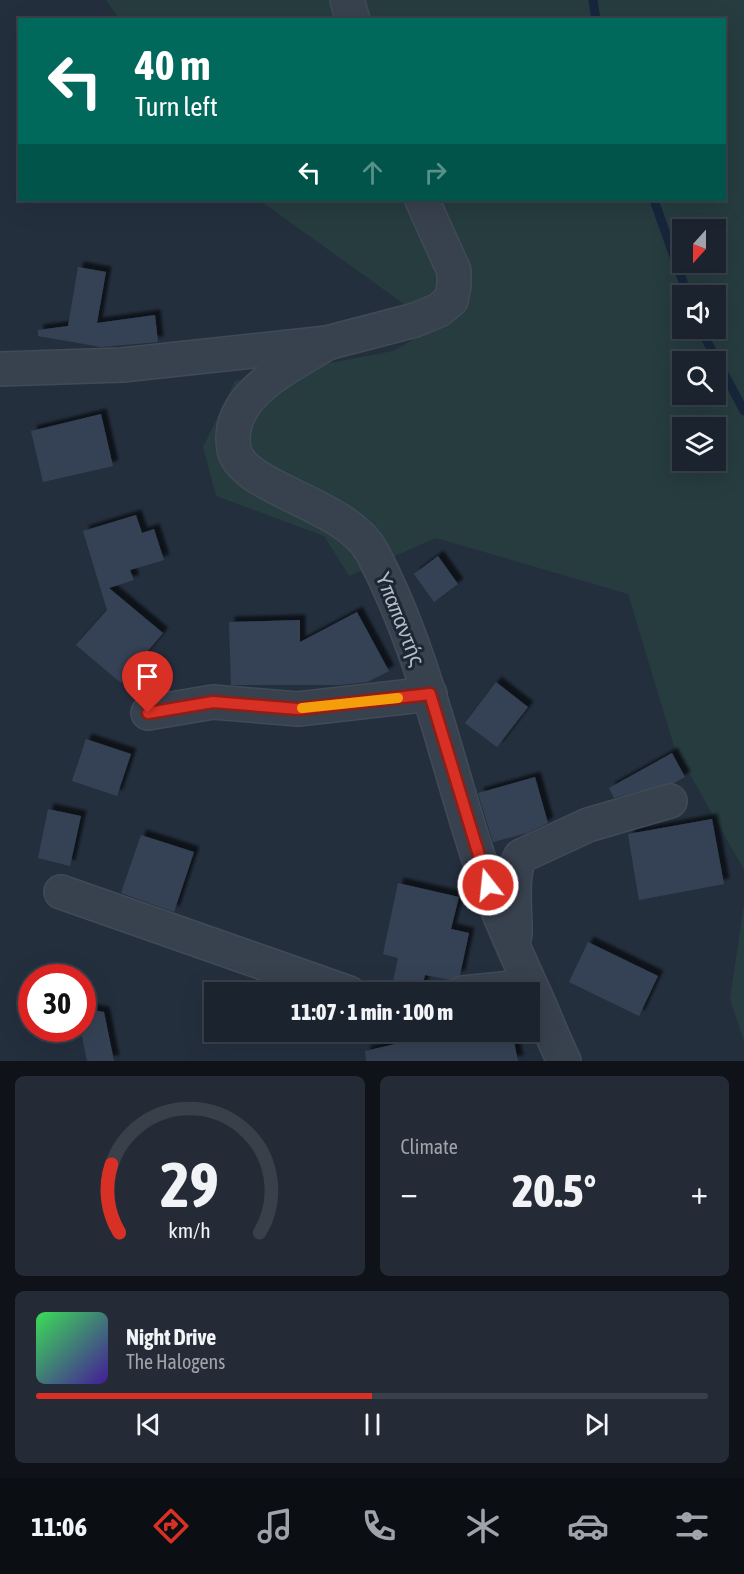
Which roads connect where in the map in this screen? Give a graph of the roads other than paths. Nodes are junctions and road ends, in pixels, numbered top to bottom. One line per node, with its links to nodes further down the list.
1 (347, 0): 2 (street)
2 (352, 18)
3 (422, 201): 4 (street)
4 (327, 343): 5 (street); 6 (street, Υπαπαντής)
5 (0, 369)
6 (430, 694): 7 (street); 10 (street, Υπαπαντής)
7 (148, 713)
8 (670, 801): 10 (street)
9 (61, 892): 11 (street)
10 (515, 952): 12 (street, Υπαπαντής)
11 (318, 982)
12 (529, 982)
13 (540, 1006): 14 (street, Υπαπαντής)
14 (564, 1061)

